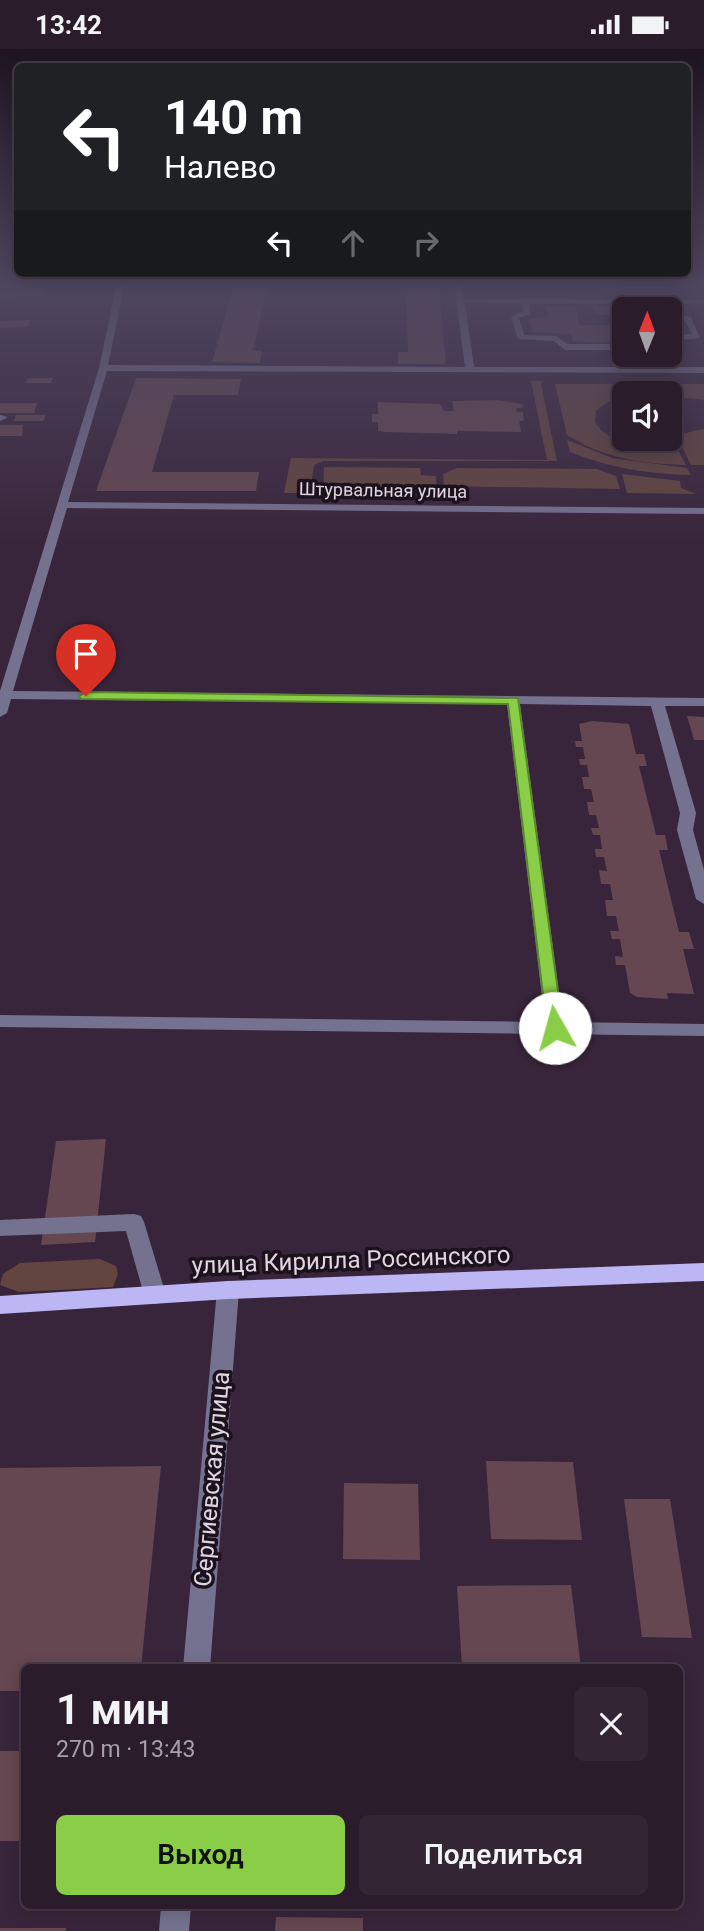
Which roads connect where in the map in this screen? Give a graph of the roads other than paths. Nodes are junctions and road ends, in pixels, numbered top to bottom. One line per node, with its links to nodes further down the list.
1 (102, 370): 4 (street)
2 (663, 370): 3 (street)
3 (704, 370)
4 (62, 505): 5 (street, Штурвальная улица); 6 (street)
5 (704, 511)
6 (5, 695): 7 (street); 10 (street)
7 (513, 700): 8 (street); 13 (street)
8 (657, 702): 9 (street); 11 (street)
9 (704, 702)
10 (0, 713)
11 (704, 899)
12 (0, 1021): 13 (street)
13 (555, 1028): 14 (street)
14 (704, 1030)
15 (0, 1228): 18 (street)
16 (704, 1272): 17 (main road, улица Кирилла Россинского)
17 (228, 1290): 18 (main road, улица Кирилла Россинского); 20 (street, Сергиевская улица)
18 (155, 1295): 19 (main road, улица Кирилла Россинского)
19 (0, 1305)
20 (196, 1664)
21 (176, 1909): 22 (street)
22 (174, 1931)

